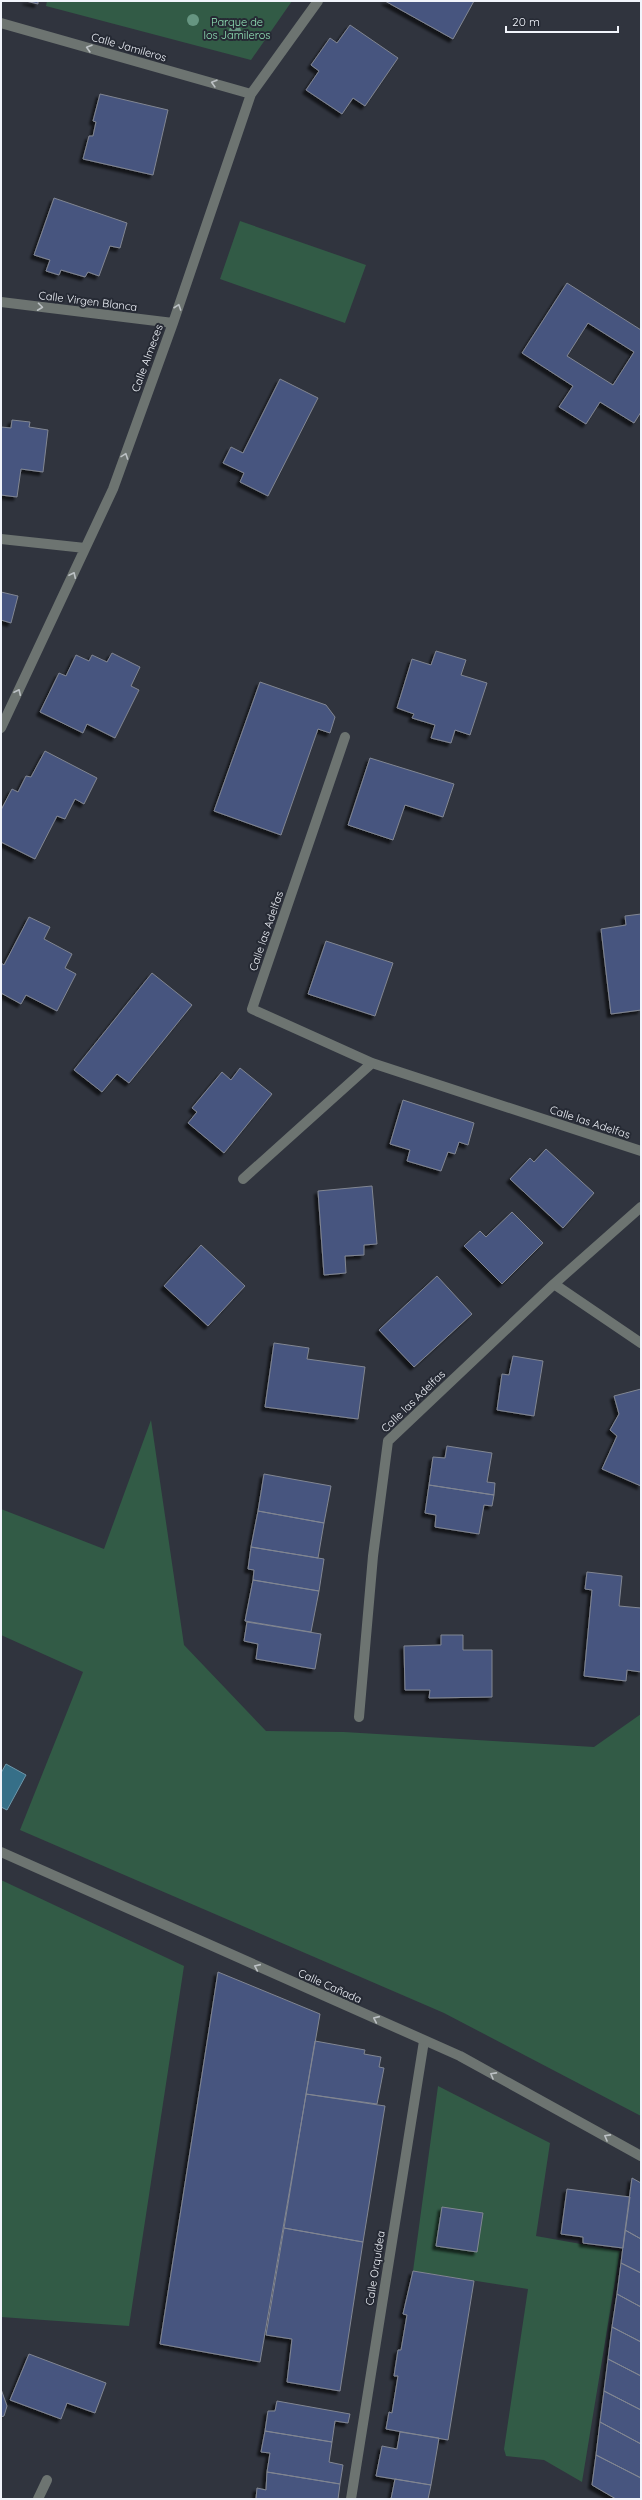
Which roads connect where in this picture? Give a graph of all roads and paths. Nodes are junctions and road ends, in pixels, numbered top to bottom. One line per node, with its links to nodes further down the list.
1 (318, 1): 3 (street, Calle Almeces)
2 (1, 23): 3 (street, Calle Jamileros, one-way to 2)
3 (251, 94): 5 (street, Calle Almeces, one-way to 3)
4 (1, 302): 5 (street, Calle Virgen Blanca, one-way to 5)
5 (173, 324): 7 (street, Calle Almeces, one-way to 5)
6 (1, 539): 7 (street)
7 (85, 548): 8 (street, Calle Almeces, one-way to 7)
8 (1, 728)
9 (345, 737): 10 (street, Calle las Adelfas)
10 (372, 1063): 11 (street, Calle las Adelfas); 12 (street)
11 (641, 1151)
12 (244, 1179)
13 (641, 1207): 14 (street, Calle las Adelfas)
14 (554, 1284): 15 (street); 16 (street, Calle las Adelfas)
15 (641, 1343)
16 (359, 1716)
17 (1, 1852): 18 (street, Calle Cañada, one-way to 17)
18 (424, 2040): 19 (street, Calle Cañada, one-way to 18); 22 (street, Calle Orquídea)
19 (641, 2156)
20 (47, 2480): 21 (street)
21 (38, 2499)
22 (351, 2499)

